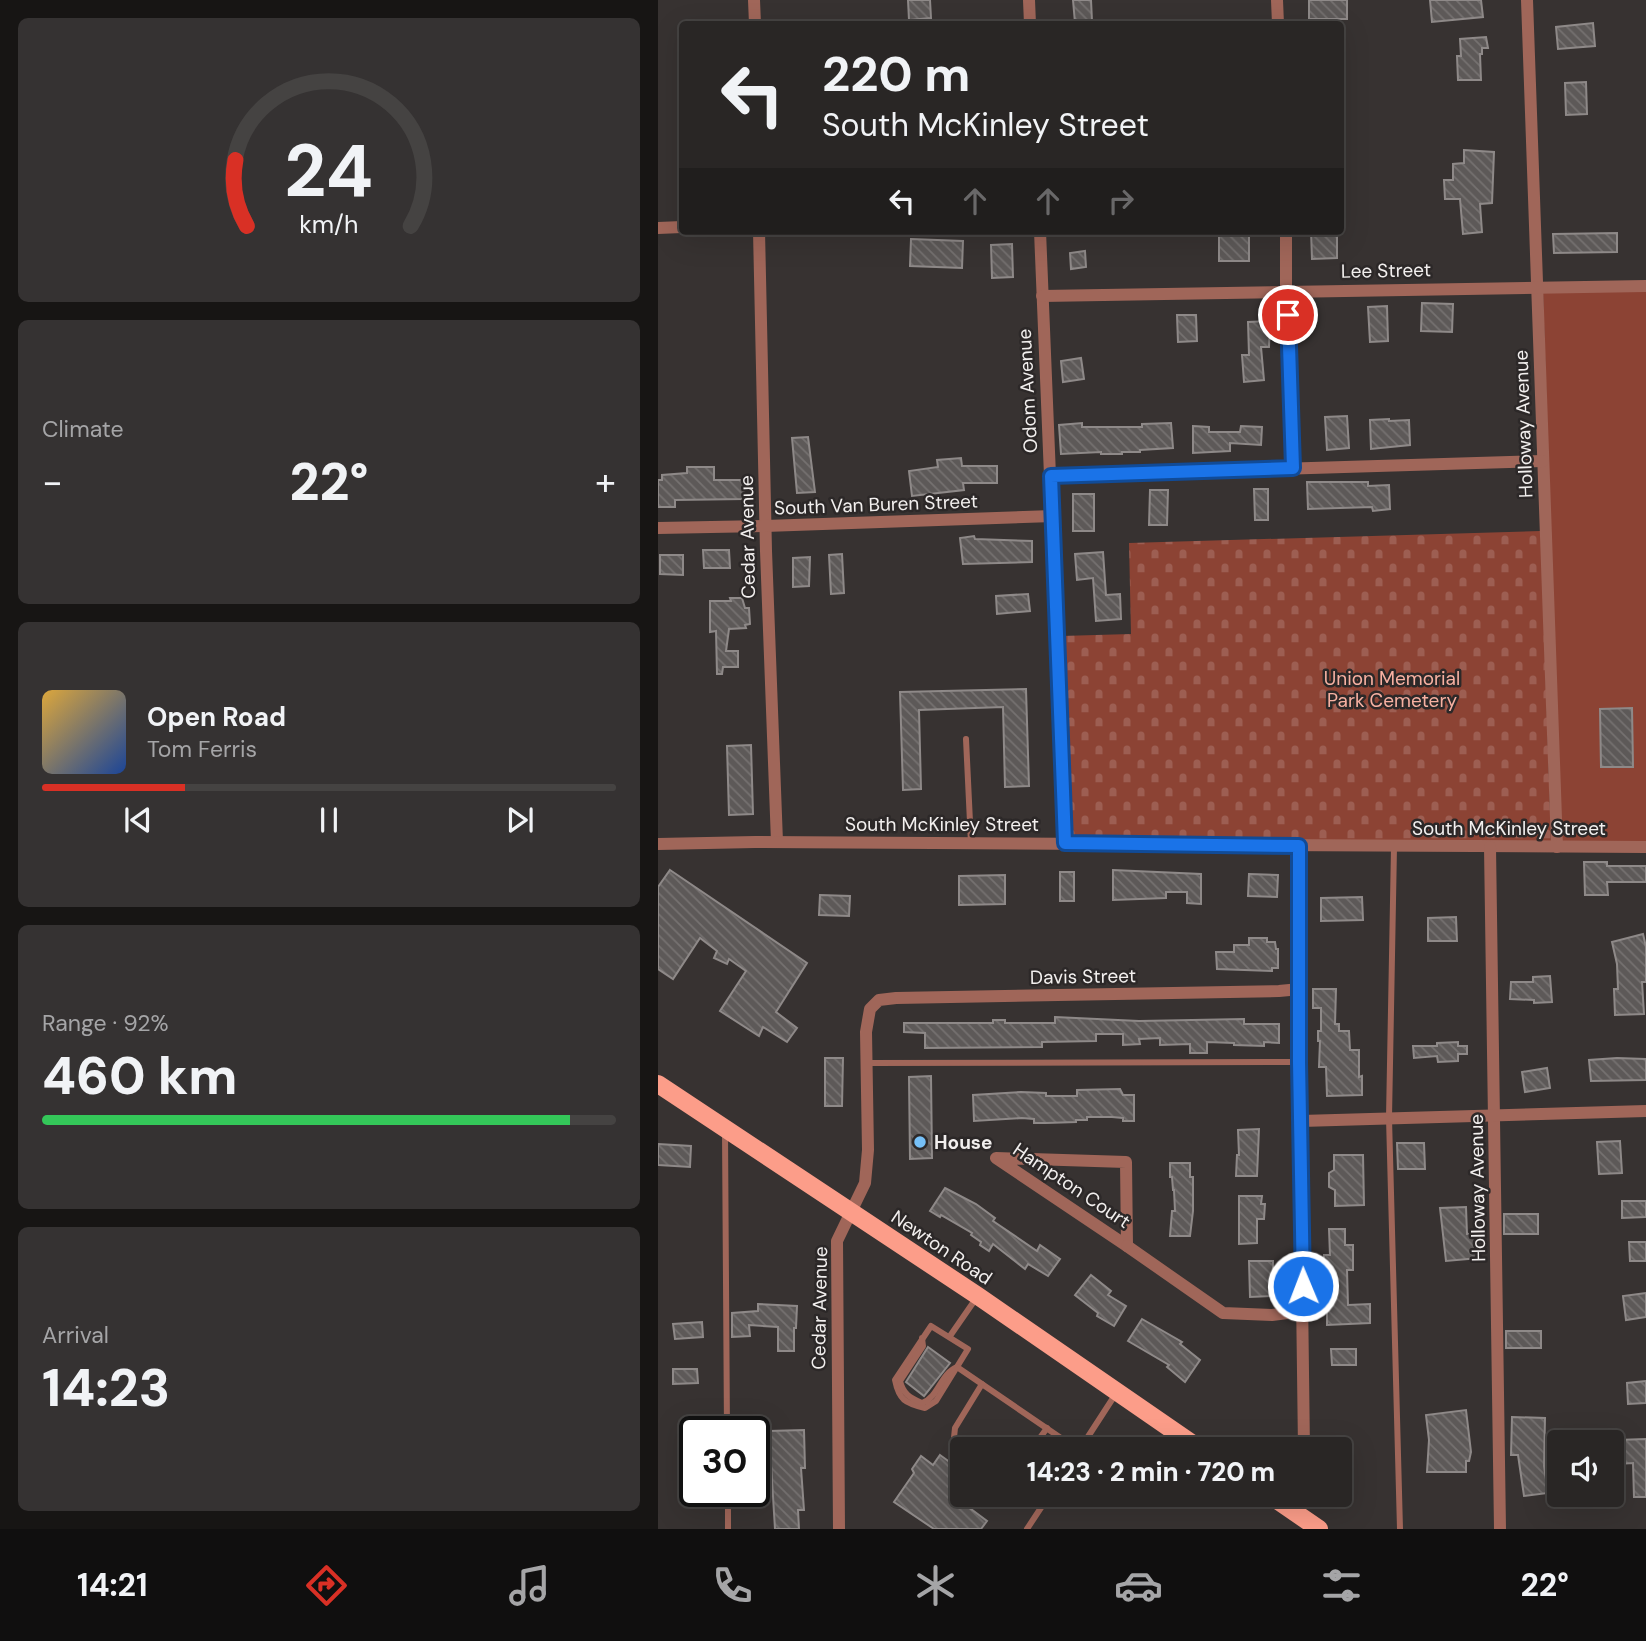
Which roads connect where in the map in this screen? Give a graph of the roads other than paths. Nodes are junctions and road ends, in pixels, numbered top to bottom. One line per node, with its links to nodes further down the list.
1 (754, 0): 5 (street)
2 (1029, 0): 6 (street)
3 (1277, 0): 7 (street)
4 (1527, 0): 14 (street, Holloway Avenue)
5 (755, 21)
6 (1030, 21)
7 (1278, 21)
8 (679, 227): 9 (street)
9 (658, 228)
10 (759, 235): 21 (street, Cedar Avenue)
11 (1040, 235): 16 (street, Odom Avenue)
12 (1286, 235): 15 (street)
13 (1646, 286): 14 (street, Lee Street)
14 (1538, 288): 15 (street, Lee Street); 17 (street, Holloway Avenue)
15 (1286, 290): 16 (street, Lee Street); 18 (street)
16 (1042, 296): 19 (street, Odom Avenue)
17 (1543, 461): 18 (street); 31 (street, Holloway Avenue)
18 (1293, 468): 19 (street)
19 (1051, 476): 20 (street, Odom Avenue)
20 (1053, 516): 21 (street, South Van Buren Street); 26 (street, Odom Avenue)
21 (765, 526): 22 (street, South Van Buren Street); 24 (street, Cedar Avenue)
22 (658, 528)
23 (966, 739): 25 (lane)
24 (777, 842): 25 (street, South McKinley Street); 27 (street, South McKinley Street)
25 (971, 843): 26 (street, South McKinley Street)
26 (1065, 843): 28 (street, South McKinley Street)
27 (658, 844)
28 (1299, 846): 29 (street, South McKinley Street); 33 (street)
29 (1394, 847): 30 (street, South McKinley Street); 40 (lane)
30 (1490, 847): 31 (street, South McKinley Street); 39 (street, Holloway Avenue)
31 (1557, 847): 32 (street, South McKinley Street)
32 (1646, 847)
33 (1300, 989): 34 (street, Davis Street); 35 (street)
34 (870, 1009): 36 (street, Cedar Avenue)
35 (1299, 1062): 36 (lane); 41 (street)
36 (867, 1063): 43 (street, Cedar Avenue)
37 (658, 1084): 42 (main road, Newton Road)
38 (1646, 1111): 39 (street)
39 (1495, 1114): 40 (street); 67 (street, Holloway Avenue)
40 (1390, 1118): 41 (street); 66 (lane)
41 (1301, 1121): 46 (street)
42 (725, 1129): 43 (main road, Newton Road); 51 (lane)
43 (852, 1211): 45 (main road, Newton Road); 63 (street, Cedar Avenue)
44 (1126, 1246): 44 (street, Hampton Court); 46 (street, Hampton Court)
45 (978, 1296): 47 (lane); 50 (main road, Newton Road)
46 (1303, 1311): 58 (street)
47 (950, 1336): 48 (lane); 48 (lane)
48 (957, 1367): 49 (lane)
49 (982, 1384): 52 (lane); 53 (lane)
50 (1117, 1393): 56 (lane); 57 (main road, Newton Road)
51 (727, 1416)
52 (1047, 1428): 54 (lane); 55 (lane)
53 (954, 1437)
54 (1041, 1437)
55 (1061, 1437)
56 (1087, 1437)
57 (1182, 1437)
58 (1304, 1437)
59 (728, 1507): 62 (lane)
60 (1041, 1507): 64 (lane)
61 (1299, 1507): 65 (main road)
62 (728, 1529)
63 (840, 1529)
64 (1027, 1529)
65 (1319, 1529)
66 (1400, 1529)
67 (1500, 1529)

